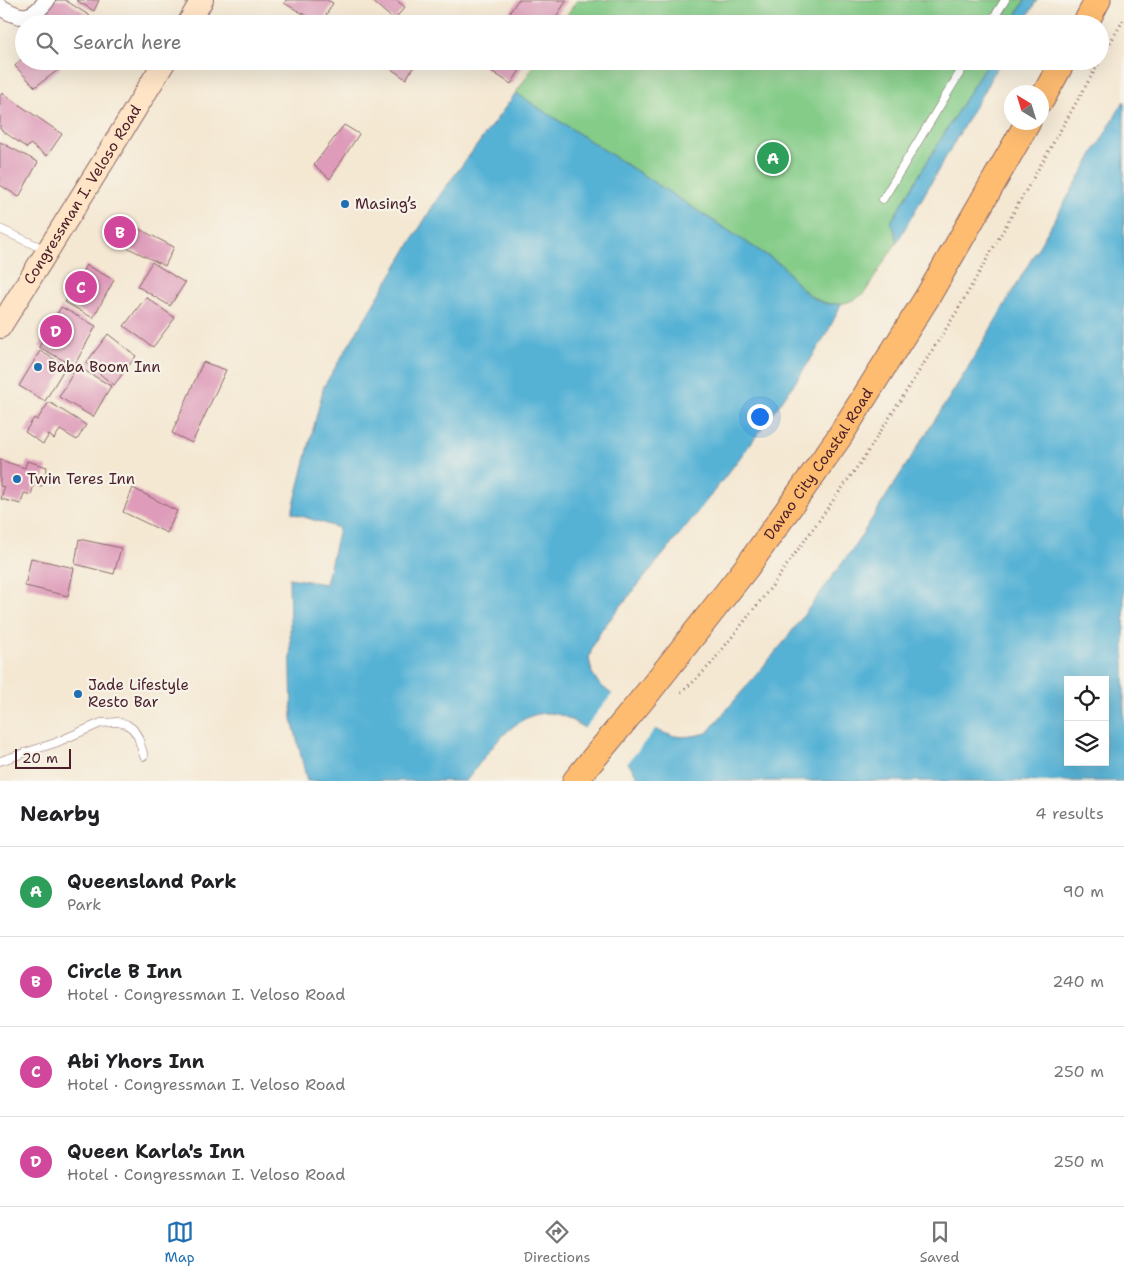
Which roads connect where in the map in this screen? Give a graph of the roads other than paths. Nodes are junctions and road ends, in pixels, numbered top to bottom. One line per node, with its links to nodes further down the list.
1 (47, 0): 7 (street)
2 (202, 0): 8 (main road)
3 (1005, 0): 9 (lane)
4 (1098, 0): 10 (main road)
5 (0, 6): 6 (street)
6 (17, 15)
7 (32, 15)
8 (193, 15)
9 (996, 15)
10 (1090, 15)
11 (159, 70): 18 (main road, Congressman I. Veloso Road)
12 (962, 70): 16 (lane)
13 (1058, 70): 14 (main road)
14 (1049, 86)
15 (1023, 130): 22 (main road, Davao City Coastal Road)
16 (883, 200)
17 (0, 230): 18 (lane)
18 (48, 251): 19 (main road, Congressman I. Veloso Road)
19 (0, 327)
20 (144, 756): 21 (lane)
21 (0, 761)
22 (582, 773)

